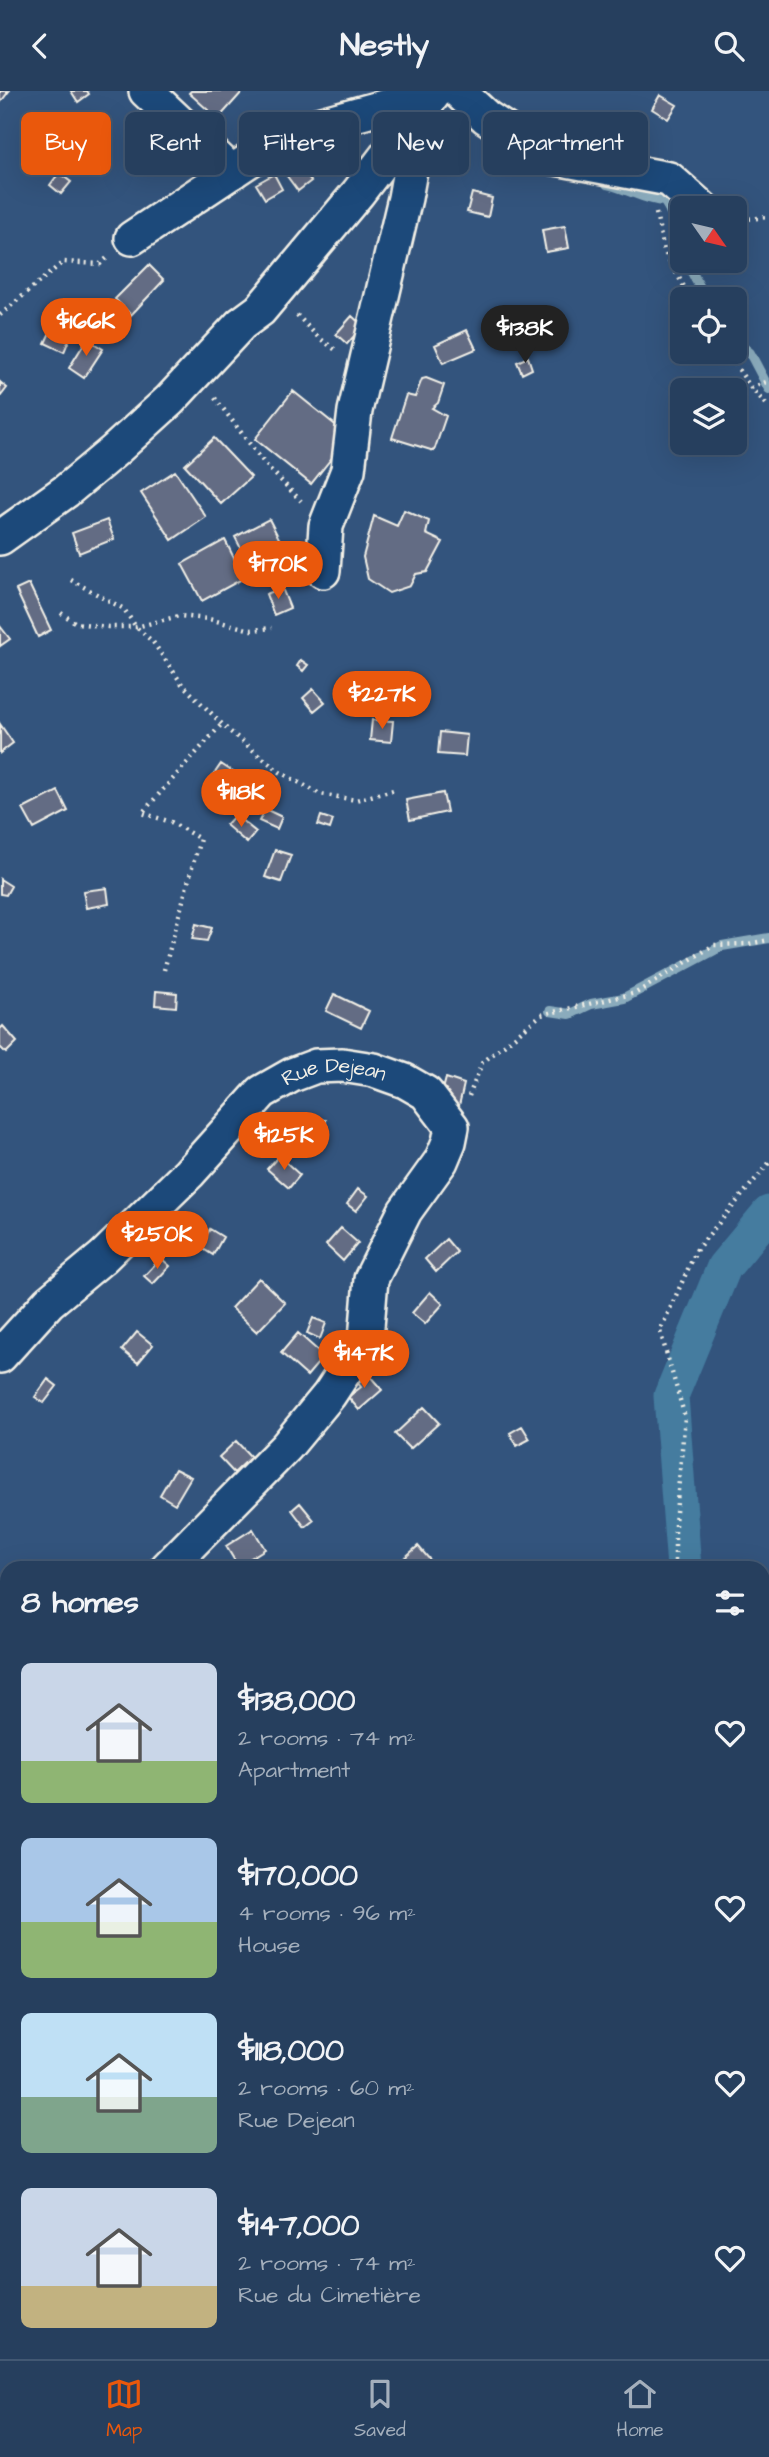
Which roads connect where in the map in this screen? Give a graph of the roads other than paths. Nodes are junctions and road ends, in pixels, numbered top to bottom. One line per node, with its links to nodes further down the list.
1 (146, 91): 4 (street)
2 (458, 91): 5 (street)
3 (426, 97): 4 (street); 7 (street); 8 (street)
4 (232, 172): 6 (street)
5 (688, 196)
6 (132, 238)
7 (0, 538)
8 (323, 571)
9 (0, 1356): 10 (street, Rue Dejean)
10 (174, 1561)

